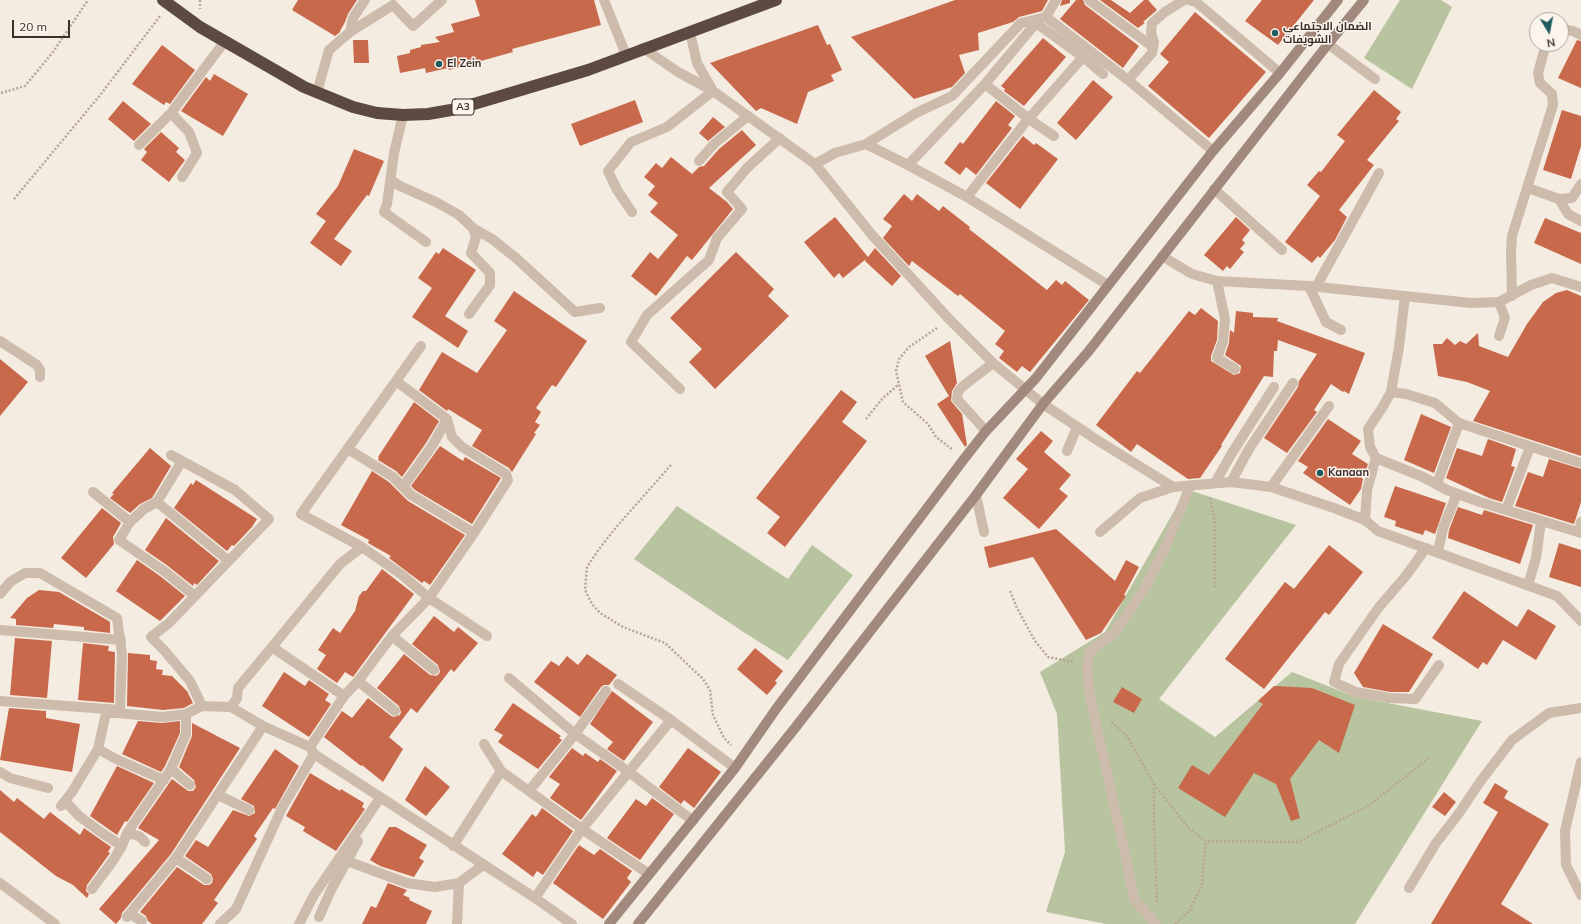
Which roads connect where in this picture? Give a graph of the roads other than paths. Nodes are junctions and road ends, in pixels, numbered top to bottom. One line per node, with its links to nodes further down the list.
1 (365, 0): 14 (street)
2 (442, 0): 14 (street)
3 (604, 0): 22 (street)
4 (776, 0): 15 (highway, A3)
5 (1056, 0): 12 (street)
6 (1089, 0): 19 (street)
7 (1184, 0): 19 (street)
8 (1189, 0): 24 (street)
9 (1338, 0): 24 (street)
10 (1364, 0): 18 (street)
11 (166, 2): 17 (highway, A3)
12 (1046, 17): 27 (street); 37 (street)
13 (1569, 31): 16 (street)
14 (350, 32): 30 (street)
15 (690, 32): 20 (highway, A3); 29 (street)
16 (1581, 35)
17 (225, 41): 30 (highway, A3); 31 (street)
18 (1328, 44): 26 (street); 48 (street)
19 (1153, 47): 27 (street)
20 (643, 48): 22 (highway, A3); 29 (street)
21 (1544, 52): 47 (street)
22 (626, 55): 32 (highway, A3)
23 (1084, 57): 25 (street); 28 (street); 34 (street)
24 (1280, 73): 39 (street)
25 (1103, 74)
26 (1375, 79)
27 (1128, 80): 39 (street)
28 (985, 84): 34 (street); 42 (street)
29 (713, 91): 33 (street); 51 (street)
30 (317, 92): 32 (highway, A3)
31 (171, 113): 38 (street); 44 (street)
32 (403, 115): 45 (street)
33 (748, 116): 36 (street); 40 (street)
34 (1029, 119): 35 (street); 49 (street)
35 (1054, 136)
36 (780, 138): 41 (street); 76 (street)
37 (866, 144): 41 (street); 42 (street)
38 (139, 145)
39 (1213, 151): 58 (street)
40 (699, 161)
41 (815, 164): 70 (street)
42 (908, 165): 49 (street)
43 (1379, 173): 59 (street)
44 (182, 177)
45 (391, 180): 53 (street); 54 (street)
46 (1581, 184): 50 (street)
47 (1528, 188): 50 (street); 62 (street)
48 (1214, 189): 55 (street); 56 (street)
49 (967, 197): 58 (street)
50 (1559, 199): 52 (street)
51 (632, 212)
52 (1581, 221)
53 (473, 228): 64 (street); 65 (street)
54 (426, 242)
55 (1282, 250)
56 (1162, 256): 57 (street); 79 (street)
57 (1217, 281): 59 (street); 71 (street)
58 (1108, 285): 77 (street)
59 (1312, 287): 61 (street); 66 (street)
60 (1581, 287): 62 (street)
61 (1405, 296): 63 (street); 78 (street)
62 (1512, 296): 63 (street)
63 (1499, 302): 67 (street)
64 (600, 308)
65 (469, 314)
66 (1341, 330)
67 (1499, 336)
68 (0, 340): 72 (street)
69 (421, 346): 73 (street)
70 (993, 363): 77 (street); 84 (street)
71 (1235, 369)
72 (40, 377)
73 (396, 380): 81 (street); 86 (street)
74 (1293, 383): 92 (street)
75 (1274, 387): 93 (street)
76 (680, 389)
77 (1026, 390): 79 (street); 84 (street)
78 (1391, 392): 82 (street); 89 (street)
79 (1043, 404): 83 (street); 101 (street)
80 (1329, 406): 98 (street)
81 (447, 419): 96 (street); 110 (street)
82 (1459, 423): 85 (street); 94 (street)
83 (1077, 427): 87 (street); 97 (street)
84 (986, 431): 146 (street)
85 (1530, 447): 91 (street); 103 (street)
86 (348, 449): 96 (street); 111 (street)
87 (1067, 451)
88 (171, 455): 90 (street)
89 (1376, 458): 94 (street); 104 (street)
90 (182, 462): 102 (street); 114 (street)
91 (1581, 463)
92 (1231, 482): 93 (street); 98 (street)
93 (1211, 484): 95 (street)
94 (1437, 484): 100 (street)
95 (1190, 486): 97 (street); 184 (street)
96 (403, 487): 110 (street)
97 (1172, 487): 109 (street)
98 (1271, 487): 104 (street)
99 (93, 492): 106 (street)
100 (1457, 494): 103 (street); 113 (street)
101 (976, 495): 108 (street); 183 (street)
102 (157, 502): 106 (street); 114 (street)
103 (1506, 510): 105 (street)
104 (1365, 520): 112 (street)
105 (1541, 521): 107 (street); 115 (street)
106 (130, 522): 117 (street)
107 (1580, 529)
108 (984, 532)
109 (1100, 532)
110 (474, 533): 118 (street)
111 (362, 547): 118 (street); 124 (street)
112 (1426, 548): 113 (street); 125 (street)
113 (1438, 552): 115 (street)
114 (229, 561): 117 (street)
115 (1528, 585): 119 (street)
116 (0, 594): 123 (street)
117 (195, 596): 133 (street)
118 (429, 598): 121 (street); 122 (street)
119 (1581, 620)
120 (0, 630): 123 (street)
121 (392, 636): 126 (street); 128 (street)
122 (487, 636)
123 (122, 640): 136 (street)
124 (272, 647): 131 (street); 134 (street)
125 (1438, 665)
126 (434, 670)
127 (509, 678): 141 (street)
128 (358, 680): 131 (street); 137 (street)
129 (618, 684): 139 (street)
130 (606, 690): 141 (street)
131 (344, 696): 144 (street)
132 (0, 701): 136 (street)
133 (202, 706): 134 (street); 138 (street)
134 (231, 707): 140 (street)
135 (1581, 708): 171 (street)
136 (119, 711): 138 (street); 143 (street)
137 (395, 711)
138 (186, 714): 147 (street)
139 (671, 720): 146 (street); 150 (street)
140 (264, 726): 144 (street); 155 (street)
141 (575, 734): 150 (street); 154 (street)
142 (484, 744): 149 (street)
143 (98, 748): 151 (street); 162 (street)
144 (312, 751): 156 (street); 178 (street)
145 (1581, 762): 173 (street)
146 (735, 768): 158 (street)
147 (171, 769): 151 (street); 152 (street)
148 (0, 772): 153 (street)
149 (501, 772): 154 (street); 163 (street)
150 (629, 772): 158 (street); 159 (street)
151 (164, 780): 160 (street)
152 (190, 785)
153 (48, 788)
154 (529, 791): 159 (street)
155 (218, 795): 157 (street); 164 (street)
156 (382, 800): 163 (street); 165 (street); 179 (street)
157 (249, 810)
158 (693, 821): 167 (street)
159 (582, 829): 167 (street); 174 (street)
160 (127, 833): 161 (street); 162 (street)
161 (146, 842)
162 (122, 846): 172 (street)
163 (453, 846): 166 (street)
164 (176, 858): 168 (street); 176 (street)
165 (347, 861): 170 (street); 175 (street)
166 (483, 865): 170 (street); 174 (street)
167 (649, 874): 182 (street)
168 (207, 879)
169 (0, 883): 177 (street)
170 (460, 883): 180 (street)
171 (1409, 888)
172 (92, 889)
173 (1581, 895)
174 (535, 898): 181 (street)
175 (319, 917)
176 (142, 921)
177 (55, 924)
178 (220, 924)
179 (299, 924)
180 (457, 924)
181 (572, 924)
182 (609, 924)
183 (638, 924)
184 (1156, 924)

